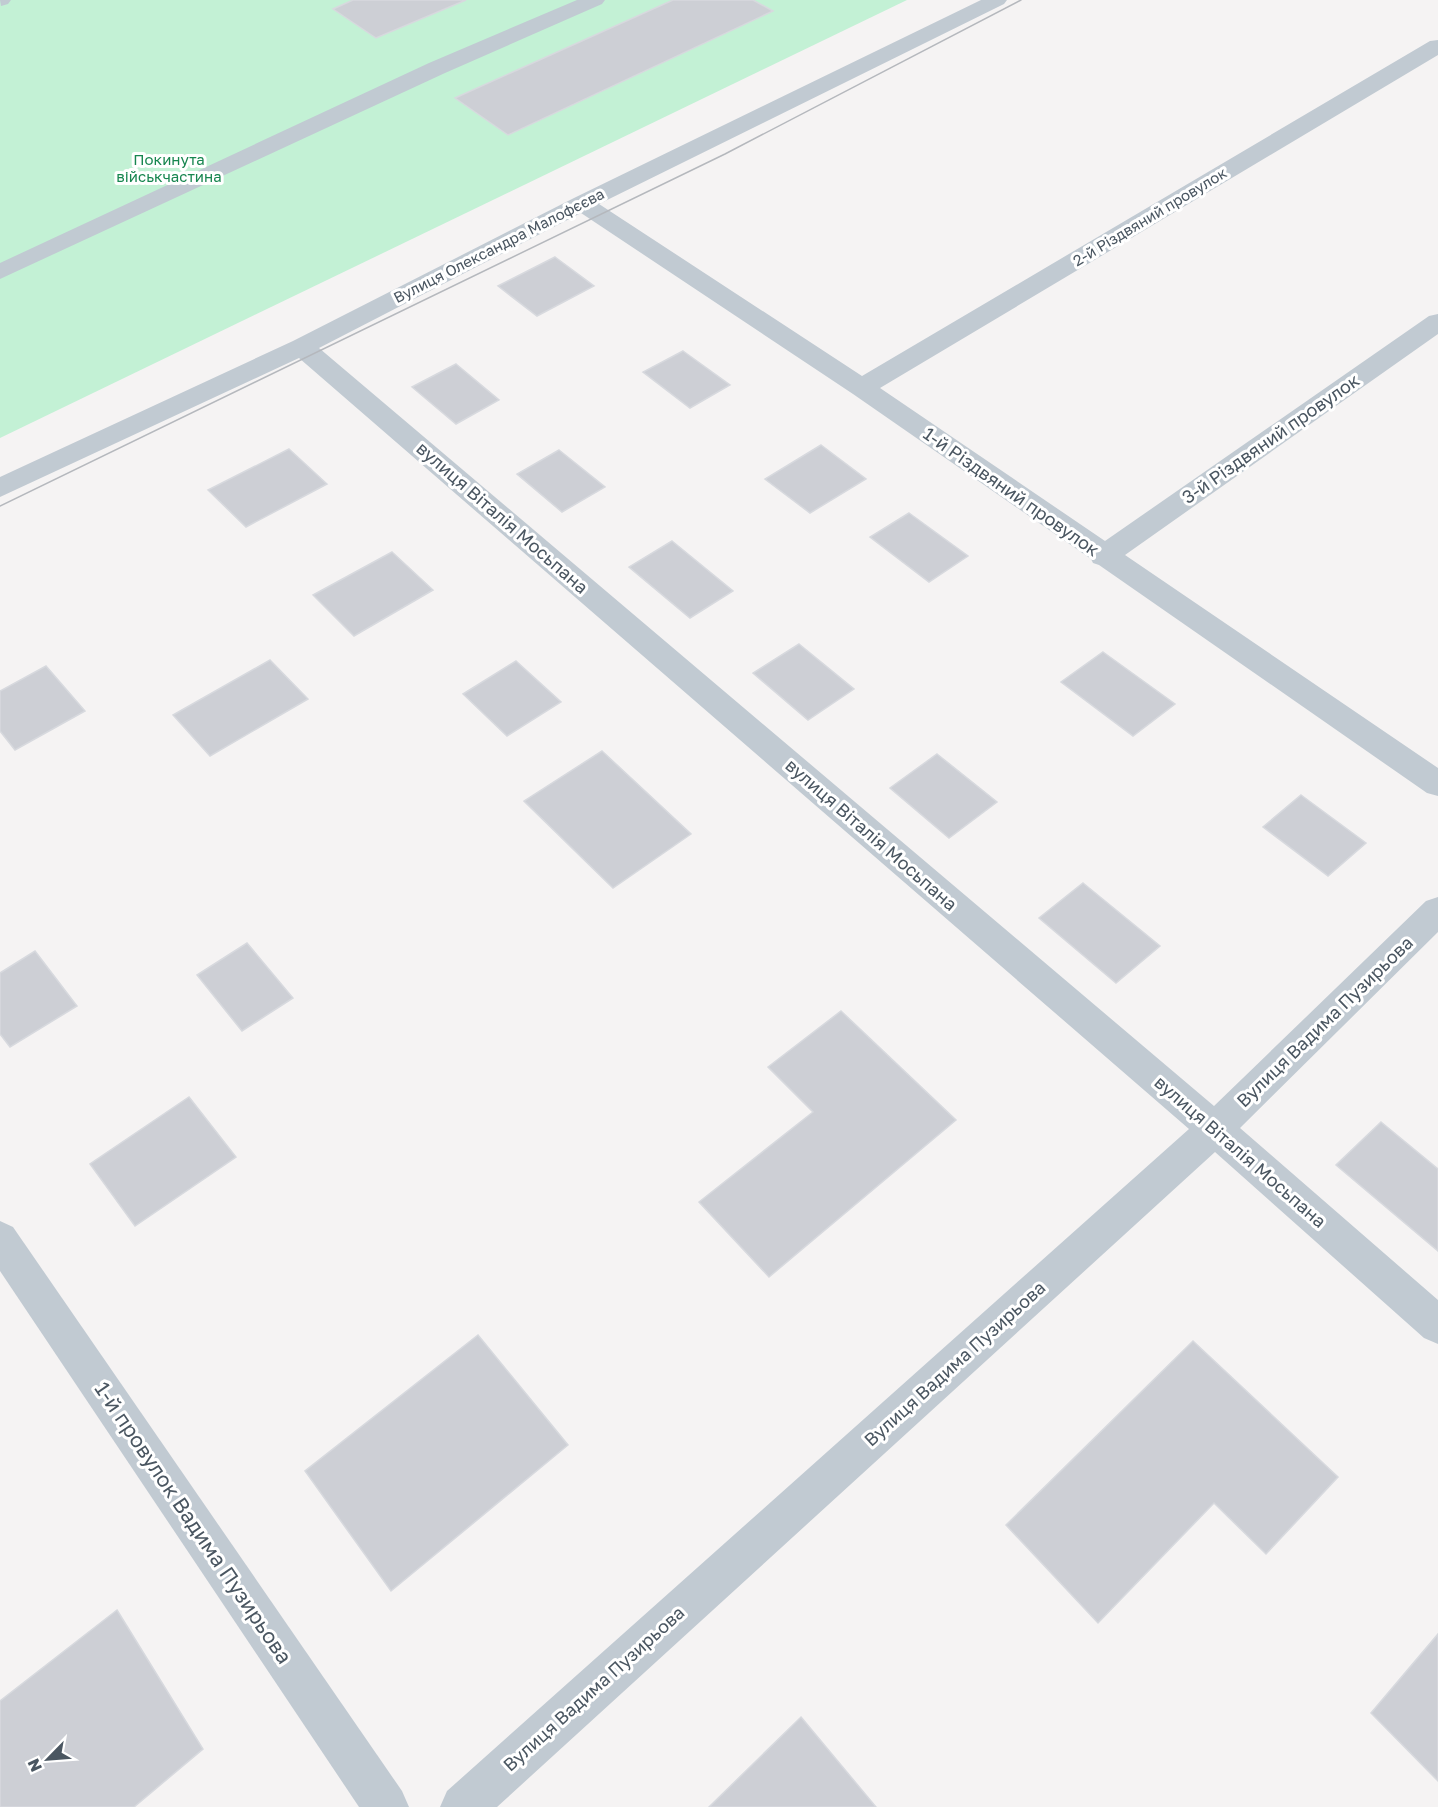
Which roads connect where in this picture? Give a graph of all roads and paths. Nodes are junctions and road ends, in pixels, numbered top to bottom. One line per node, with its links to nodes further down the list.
1 (595, 0): 5 (street)
2 (997, 0): 4 (street, Вулиця Олександра Малофєєва)
3 (1438, 46): 8 (street, 2-й Різдвяний провулок)
4 (582, 203): 7 (street, Вулиця Олександра Малофєєва); 8 (street, 1-й Різдвяний провулок)
5 (0, 272)
6 (1438, 322): 10 (street, 3-й Різдвяний провулок)
7 (302, 347): 9 (street, Вулиця Олександра Малофєєва); 13 (street, вулиця Віталія Мосьпана)
8 (862, 388): 10 (street, 1-й Різдвяний провулок)
9 (0, 488)
10 (1104, 556): 11 (street, 1-й Різдвяний провулок)
11 (1438, 784)
12 (1438, 911): 13 (street, Вулиця Вадима Пузирьова)
13 (1215, 1129): 15 (street, вулиця Віталія Мосьпана); 17 (street, Вулиця Вадима Пузирьова)
14 (0, 1239): 16 (street, 1-й провулок Вадима Пузирьова)
15 (1438, 1325)
16 (387, 1807)
17 (464, 1807)

